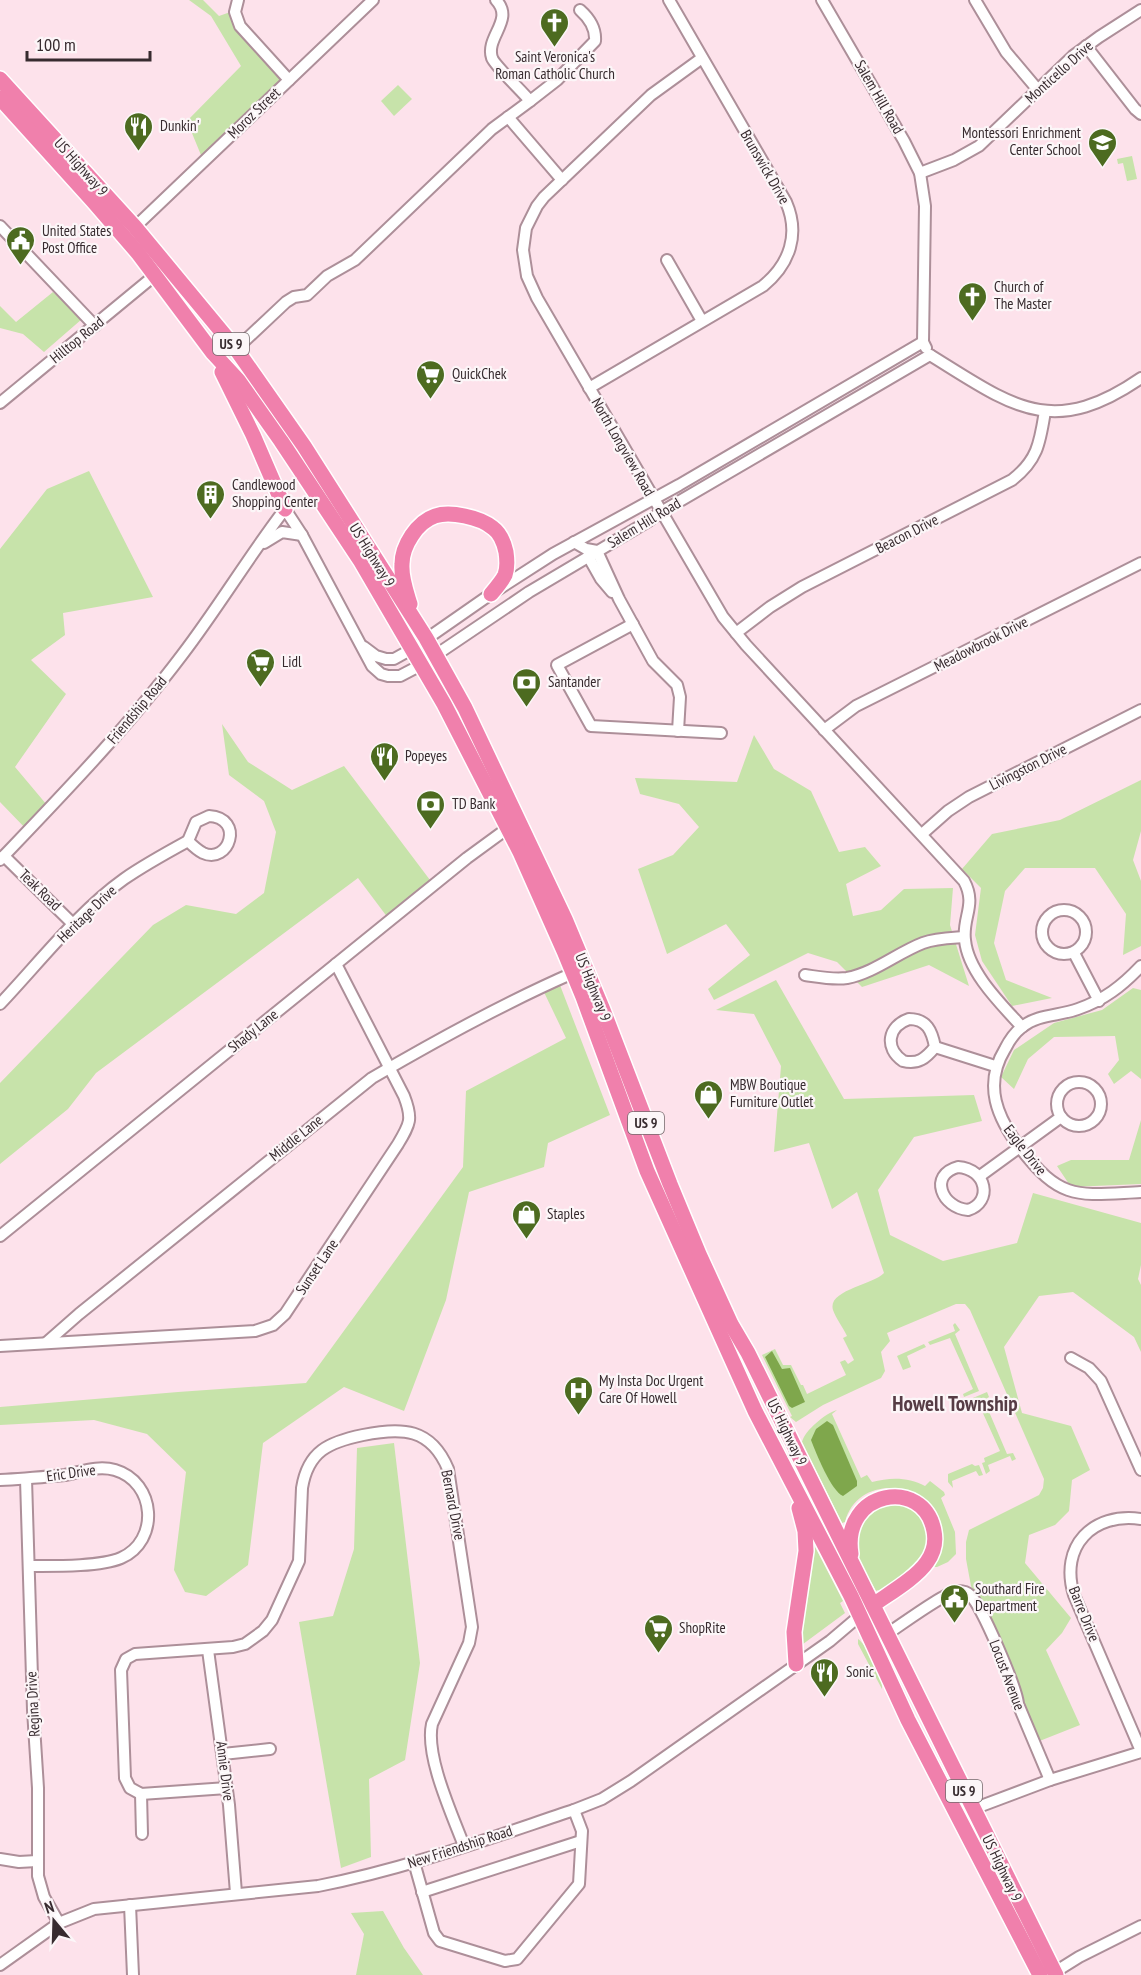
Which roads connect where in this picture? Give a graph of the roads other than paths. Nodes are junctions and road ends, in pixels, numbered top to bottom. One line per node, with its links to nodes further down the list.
1 (238, 0): 12 (street)
2 (373, 0): 12 (street, Moroz Street)
3 (496, 0): 15 (street)
4 (669, 0): 10 (street, Brunswick Drive)
5 (822, 0): 18 (street, Salem Hill Road)
6 (975, 0): 13 (street)
7 (580, 10): 15 (street)
8 (1141, 10): 9 (street, Monticello Drive)
9 (1086, 46): 13 (street, Monticello Drive); 16 (street)
10 (702, 58): 19 (street, North Longview Road); 24 (street, Brunswick Drive)
11 (0, 79): 21 (highway, US Highway 9 / US 9)
12 (289, 80): 21 (street, Moroz Street)
13 (1038, 90): 18 (street, Monticello Drive)
14 (0, 98): 23 (highway, US Highway 9 / US 9)
15 (530, 100): 17 (street)
16 (1141, 114)
17 (508, 117): 19 (street); 27 (street)
18 (920, 173): 26 (street, Salem Hill Road)
19 (562, 180): 31 (street, North Longview Road)
20 (0, 226): 25 (street)
21 (135, 227): 27 (highway, US Highway 9 / US 9)
22 (667, 260): 24 (street)
23 (154, 276): 25 (street, Hilltop Road); 28 (highway, US Highway 9 / US 9)
24 (702, 321): 31 (street, Brunswick Drive)
25 (95, 326): 32 (street, Hilltop Road)
26 (923, 342): 29 (street, Salem Hill Road); 34 (street, Salem Hill Road)
27 (236, 350): 45 (highway, US Highway 9 / US 9)
28 (213, 354): 35 (highway); 47 (highway, US Highway 9 / US 9)
29 (930, 355): 33 (street); 36 (street, Salem Hill Road)
30 (1141, 378): 33 (street)
31 (589, 388): 34 (street, North Longview Road)
32 (0, 403)
33 (1045, 411): 44 (street, Beacon Drive)
34 (653, 499): 36 (street, North Longview Road); 38 (street, Salem Hill Road)
35 (285, 509): 37 (street, Salem Hill Road); 39 (street, Friendship Road)
36 (660, 512): 40 (street, Salem Hill Road); 44 (street, North Longview Road)
37 (302, 535): 39 (street, Friendship Road); 46 (street, Salem Hill Road)
38 (574, 542): 40 (street); 42 (street, Salem Hill Road)
39 (259, 546): 57 (street, Friendship Road)
40 (593, 554): 43 (street); 48 (street, Salem Hill Road)
41 (1141, 563): 51 (street, Meadowbrook Drive)
42 (491, 594): 45 (street, Salem Hill Road); 45 (highway)
43 (633, 624): 52 (street); 52 (street)
44 (736, 633): 51 (street, North Longview Road)
45 (423, 634): 47 (street, Salem Hill Road); 48 (highway, US Highway 9 / US 9)
46 (359, 643): 47 (street, Salem Hill Road); 49 (street, Salem Hill Road)
47 (412, 649): 49 (highway, US Highway 9 / US 9)
48 (435, 654): 49 (street, Salem Hill Road); 85 (highway, US Highway 9 / US 9)
49 (421, 665): 54 (highway, US Highway 9 / US 9)
50 (1141, 710): 55 (street, Livingston Drive)
51 (824, 730): 55 (street, North Longview Road)
52 (678, 731): 53 (street)
53 (720, 733)
54 (508, 828): 61 (street, Shady Lane); 63 (highway, US Highway 9 / US 9)
55 (922, 834): 59 (street, North Longview Road)
56 (188, 841): 58 (street, Heritage Drive)
57 (2, 858): 58 (street, Teak Road)
58 (74, 925): 66 (street, Heritage Drive)
59 (964, 938): 64 (street); 67 (street)
60 (1074, 952): 60 (street); 65 (street)
61 (336, 964): 70 (street, Sunset Lane); 75 (street, Shady Lane)
62 (1141, 966): 65 (street)
63 (573, 973): 70 (street, Middle Lane); 82 (highway, US Highway 9 / US 9)
64 (805, 975)
65 (1099, 1001): 67 (street)
66 (0, 1004)
67 (1022, 1028): 69 (street)
68 (935, 1047): 68 (street); 69 (street)
69 (995, 1066): 72 (street, Eagle Drive)
70 (390, 1067): 76 (street, Middle Lane); 76 (street, Sunset Lane)
71 (1061, 1117): 71 (street); 72 (street)
72 (1019, 1147): 73 (street); 74 (street, Eagle Drive)
73 (980, 1176): 73 (street)
74 (1141, 1192)
75 (0, 1236)
76 (46, 1343): 77 (street, Sunset Lane)
77 (0, 1346)
78 (1071, 1358): 79 (street)
79 (1141, 1470)
80 (26, 1479): 81 (street, Eric Drive); 84 (street, Regina Drive); 84 (street, Eric Drive)
81 (0, 1480)
82 (793, 1485): 87 (highway, US Highway 9 / US 9); 90 (highway)
83 (1141, 1519): 92 (street, Barre Drive)
84 (29, 1566): 103 (street, Regina Drive)
85 (853, 1566): 86 (highway, US Highway 9 / US 9); 86 (highway)
86 (873, 1605): 87 (street, New Friendship Road); 88 (highway, US Highway 9 / US 9)
87 (860, 1615): 90 (street, New Friendship Road); 111 (highway, US Highway 9 / US 9)
88 (887, 1634): 94 (street, Locust Avenue); 97 (highway, US Highway 9 / US 9)
89 (208, 1650): 93 (street, Annie Drive); 96 (street, Bernard Drive); 101 (street, Bernard Drive)
90 (796, 1664): 98 (street, New Friendship Road)
91 (270, 1749): 93 (street)
92 (1141, 1751): 94 (street)
93 (223, 1754): 95 (street, Annie Drive)
94 (1050, 1780): 97 (street)
95 (227, 1788): 96 (street); 106 (street, Annie Drive)
96 (141, 1794): 99 (street)
97 (973, 1809): 111 (highway, US Highway 9 / US 9)
98 (574, 1810): 100 (street); 101 (street, New Friendship Road)
99 (142, 1834)
100 (581, 1841): 105 (street); 105 (street)
101 (464, 1846): 104 (street, New Friendship Road)
102 (0, 1859): 103 (street)
103 (37, 1861): 108 (street, Regina Drive)
104 (414, 1862): 105 (street); 106 (street, New Friendship Road)
105 (422, 1892)
106 (237, 1893): 107 (street, New Friendship Road)
107 (130, 1905): 108 (street, New Friendship Road); 112 (street)
108 (59, 1923): 110 (street, New Friendship Road)
109 (1141, 1926): 111 (street)
110 (0, 1965)
111 (1050, 1974)
112 (132, 1975)

